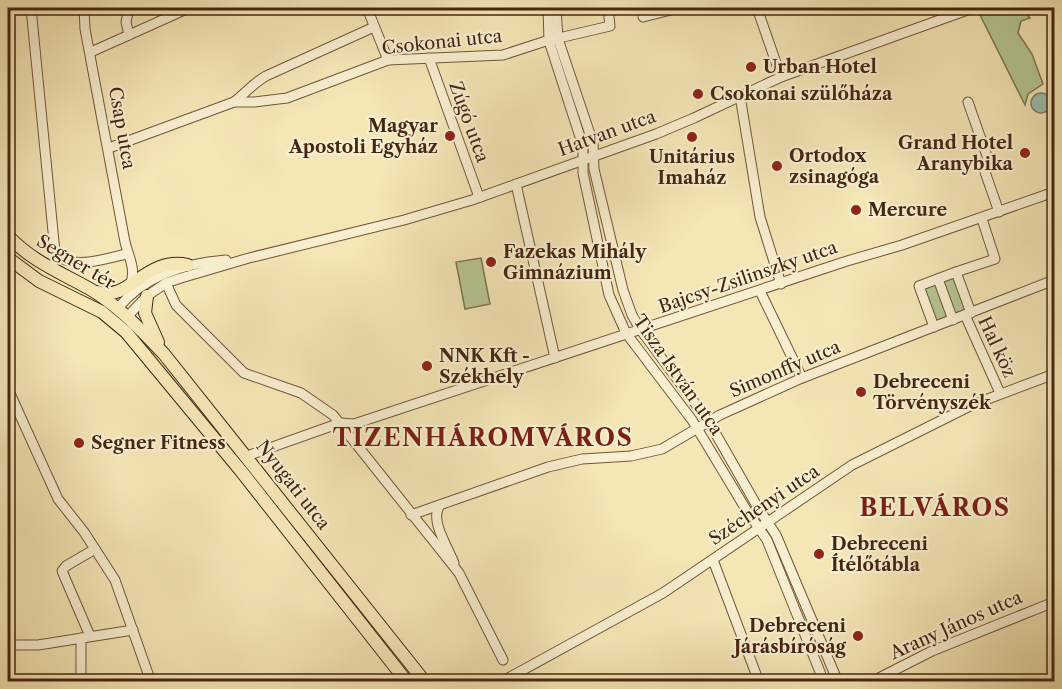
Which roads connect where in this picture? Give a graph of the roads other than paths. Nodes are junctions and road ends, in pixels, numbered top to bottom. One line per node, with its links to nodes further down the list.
1 (31, 8): 33 (street, Segner tér)
2 (84, 8): 16 (street, Csap utca)
3 (129, 8): 14 (street)
4 (189, 8): 14 (street)
5 (367, 8): 13 (street)
6 (548, 8): 15 (street)
7 (556, 8): 15 (street)
8 (608, 8): 15 (street, Csokonai utca)
9 (679, 8): 12 (street)
10 (757, 8): 19 (street)
11 (969, 9): 19 (street, Hatvan utca)
12 (643, 17)
13 (374, 27): 18 (street); 21 (street)
14 (129, 35): 16 (street)
15 (554, 40): 17 (street, Csokonai utca); 24 (street, Tisza István utca); 25 (street, Tisza István utca)
16 (91, 52): 23 (street, Csap utca)
17 (429, 58): 18 (street, Csokonai utca); 28 (street, Zúgó utca)
18 (388, 60): 21 (street, Csokonai utca)
19 (781, 77): 20 (street, Hatvan utca)
20 (740, 96): 24 (street, Hatvan utca); 42 (street)
21 (234, 102): 23 (street, Csokonai utca)
22 (968, 102): 29 (street)
23 (109, 148): 33 (street, Csap utca)
24 (594, 156): 25 (street, Hatvan utca); 50 (street, Tisza István utca)
25 (583, 160): 26 (street, Hatvan utca); 51 (street, Tisza István utca)
26 (516, 184): 28 (street, Hatvan utca); 53 (street)
27 (1054, 192): 29 (street, Bajcsy-Zsilinszky utca)
28 (479, 197): 34 (street, Hatvan utca)
29 (999, 212): 30 (street, Bajcsy-Zsilinszky utca)
30 (982, 219): 37 (street); 42 (street, Bajcsy-Zsilinszky utca)
31 (8, 236): 43 (main road, Segner tér)
32 (8, 258): 47 (main road, Segner tér)
33 (129, 258): 36 (street, Segner tér); 41 (street, Segner tér)
34 (249, 258): 35 (street, Hatvan utca); 40 (street, Hatvan utca)
35 (188, 265): 36 (main road); 47 (street, Hatvan utca)
36 (156, 268): 41 (main road)
37 (956, 272): 38 (street); 46 (street, Hal köz)
38 (938, 279): 48 (street, Hal köz); 49 (street)
39 (1054, 280): 46 (street)
40 (166, 283): 45 (street, Hatvan utca); 59 (street)
41 (130, 284): 43 (main road)
42 (781, 284): 44 (street, Bajcsy-Zsilinszky utca)
43 (91, 290): 47 (main road, Segner tér)
44 (760, 291): 50 (street, Bajcsy-Zsilinszky utca); 55 (street)
45 (147, 296): 47 (street, Hatvan utca); 52 (main road)
46 (968, 314): 48 (street, Hal köz); 57 (street, Hal köz)
47 (119, 317): 52 (main road, Nyugati utca); 75 (main road, Nyugati utca)
48 (953, 320): 49 (street, Hal köz)
49 (934, 327): 55 (street, Simonffy utca)
50 (640, 329): 51 (street, Bajcsy-Zsilinszky utca); 58 (street, Tisza István utca)
51 (626, 333): 53 (street, Bajcsy-Zsilinszky utca); 60 (street, Tisza István utca)
52 (164, 354): 61 (main road, Nyugati utca)
53 (555, 358): 59 (street, Bajcsy-Zsilinszky utca)
54 (1054, 375): 57 (street, Széchenyi utca)
55 (802, 378): 58 (street, Simonffy utca)
56 (8, 389): 65 (street)
57 (1000, 393): 64 (street, Széchenyi utca)
58 (709, 422): 60 (street, Simonffy utca); 64 (street, Tisza István utca)
59 (340, 423): 61 (street, Bajcsy-Zsilinszky utca); 63 (street)
60 (698, 429): 62 (street, Simonffy utca); 64 (street, Tisza István utca)
61 (247, 456): 76 (main road, Nyugati utca)
62 (440, 505): 63 (street, Simonffy utca); 67 (street)
63 (411, 515): 67 (street)
64 (763, 525): 66 (street, Széchenyi utca); 79 (street); 80 (street)
65 (96, 549): 69 (street); 70 (street)
66 (713, 560): 77 (street, Széchenyi utca); 78 (street)
67 (459, 573): 72 (street)
68 (1054, 602): 81 (street, Arany János utca)
69 (133, 630): 70 (street); 74 (street)
70 (86, 637): 71 (street); 73 (street)
71 (8, 645)
72 (502, 660)
73 (81, 681)
74 (151, 681)
75 (407, 681)
76 (425, 681)
77 (501, 681)
78 (759, 681)
79 (824, 681)
80 (838, 681)
81 (871, 681)

